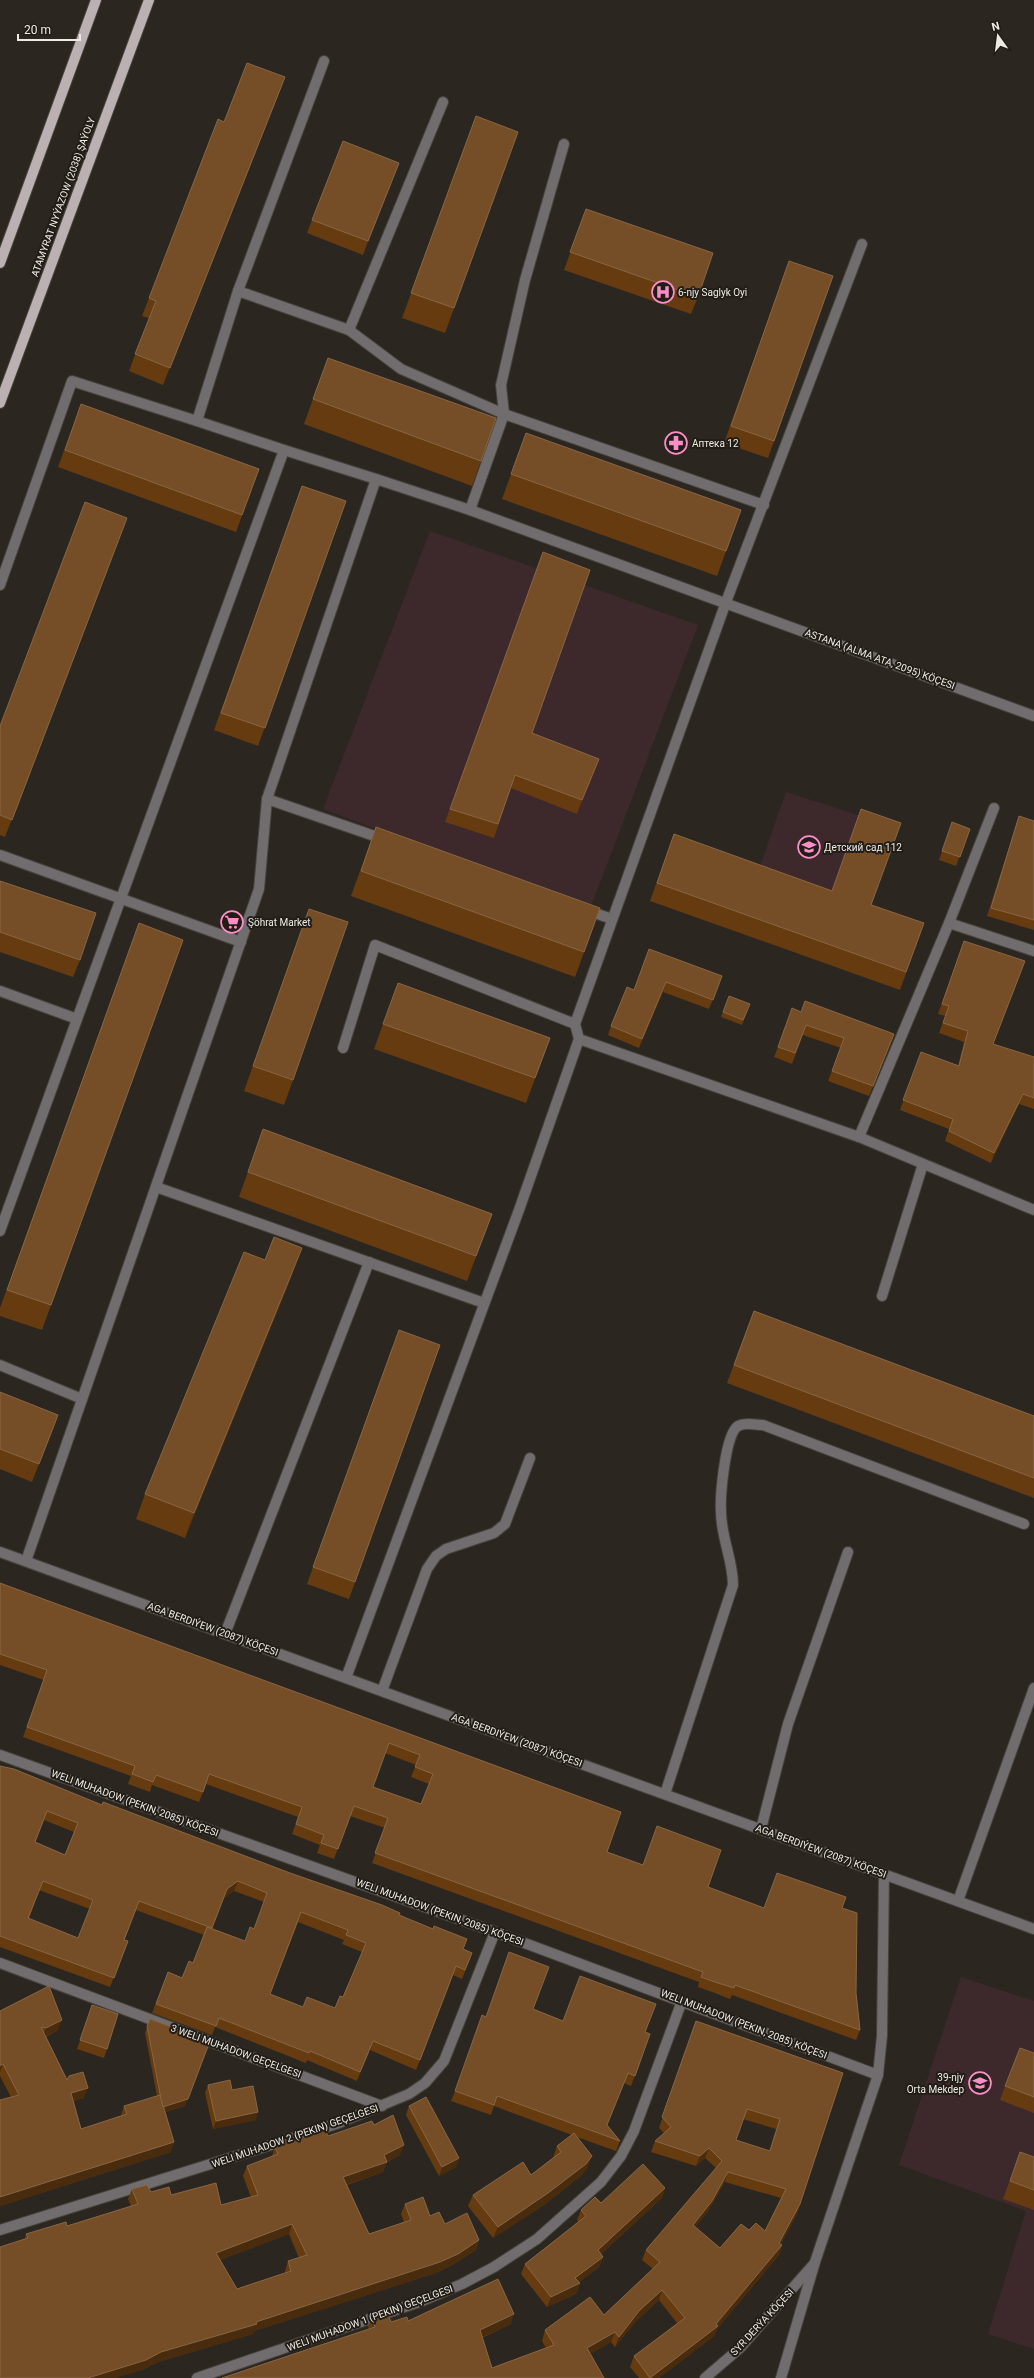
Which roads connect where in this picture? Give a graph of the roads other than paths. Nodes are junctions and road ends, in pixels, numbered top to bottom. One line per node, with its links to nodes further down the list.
1 (96, 0): 7 (main road)
2 (149, 0): 10 (main road, ATAMYRAT NYÝAZOW (2038) ŞAÝOLY)
3 (324, 61): 8 (street)
4 (443, 102): 9 (street)
5 (564, 144): 11 (street)
6 (862, 244): 15 (street)
7 (0, 263)
8 (238, 290): 9 (street); 12 (street)
9 (349, 330): 11 (street)
10 (0, 403)
11 (504, 414): 15 (street); 16 (street)
12 (197, 421): 13 (street, ASTANA (ALMA ATA, 2095) KÖÇESI); 17 (street, ASTANA (ALMA ATA, 2095) KÖÇESI)
13 (284, 450): 14 (street, ASTANA (ALMA ATA, 2095) KÖÇESI); 24 (street)
14 (376, 479): 16 (street, ASTANA (ALMA ATA, 2095) KÖÇESI); 20 (street)
15 (764, 505): 18 (street)
16 (470, 510): 18 (street, ASTANA (ALMA ATA, 2095) KÖÇESI)
17 (0, 585)
18 (726, 602): 19 (street, ASTANA (ALMA ATA, 2095) KÖÇESI); 26 (street)
19 (1034, 716)
20 (267, 799): 22 (street); 28 (street)
21 (994, 808): 27 (street)
22 (394, 844)
23 (0, 855): 24 (street)
24 (121, 899): 28 (street); 31 (street)
25 (575, 906): 26 (street)
26 (612, 919): 32 (street)
27 (949, 923): 29 (street); 35 (street)
28 (241, 942): 37 (street)
29 (1034, 951)
30 (0, 991): 31 (street)
31 (77, 1019): 39 (street)
32 (574, 1024): 33 (street); 34 (street)
33 (579, 1039): 35 (street); 42 (street)
34 (343, 1048)
35 (859, 1137): 36 (street)
36 (923, 1164): 38 (street); 41 (street)
37 (156, 1187): 40 (street); 44 (street)
38 (1034, 1210)
39 (0, 1231)
40 (369, 1262): 42 (street); 50 (street)
41 (882, 1296)
42 (484, 1303): 51 (street)
43 (0, 1365): 44 (street)
44 (82, 1399): 49 (street)
45 (530, 1458): 53 (street)
46 (1024, 1524): 55 (street)
47 (0, 1552): 49 (street, AGA BERDIÝEW (2087) KÖÇESI)
48 (848, 1552): 56 (street)
49 (26, 1561): 50 (street, AGA BERDIÝEW (2087) KÖÇESI)
50 (225, 1634): 51 (street, AGA BERDIÝEW (2087) KÖÇESI)
51 (346, 1678): 53 (street, AGA BERDIÝEW (2087) KÖÇESI)
52 (1034, 1688): 58 (street)
53 (382, 1691): 55 (street, AGA BERDIÝEW (2087) KÖÇESI)
54 (0, 1755): 60 (street, WELI MUHADOW (PEKIN, 2085) KÖÇESI)
55 (665, 1794): 56 (street, AGA BERDIÝEW (2087) KÖÇESI)
56 (761, 1829): 57 (street, AGA BERDIÝEW (2087) KÖÇESI)
57 (884, 1874): 58 (street, AGA BERDIÝEW (2087) KÖÇESI); 63 (street)
58 (958, 1901): 59 (street, AGA BERDIÝEW (2087) KÖÇESI)
59 (1034, 1929)
60 (495, 1932): 62 (street, WELI MUHADOW (PEKIN, 2085) KÖÇESI); 64 (street, WELI MUHADOW 2 (PEKIN) GEÇELGESI)
61 (0, 1963): 64 (street, 3 WELI MUHADOW GEÇELGESI)
62 (682, 2000): 63 (street, WELI MUHADOW (PEKIN, 2085) KÖÇESI); 67 (street, WELI MUHADOW 1 (PEKIN) GEÇELGESI)
63 (878, 2074): 66 (street)
64 (382, 2106): 65 (street, WELI MUHADOW 2 (PEKIN) GEÇELGESI)
65 (0, 2230)
66 (815, 2262): 68 (street, SYR DERÝA KÖÇESI); 69 (street)
67 (197, 2378)
68 (706, 2378)
69 (781, 2378)

